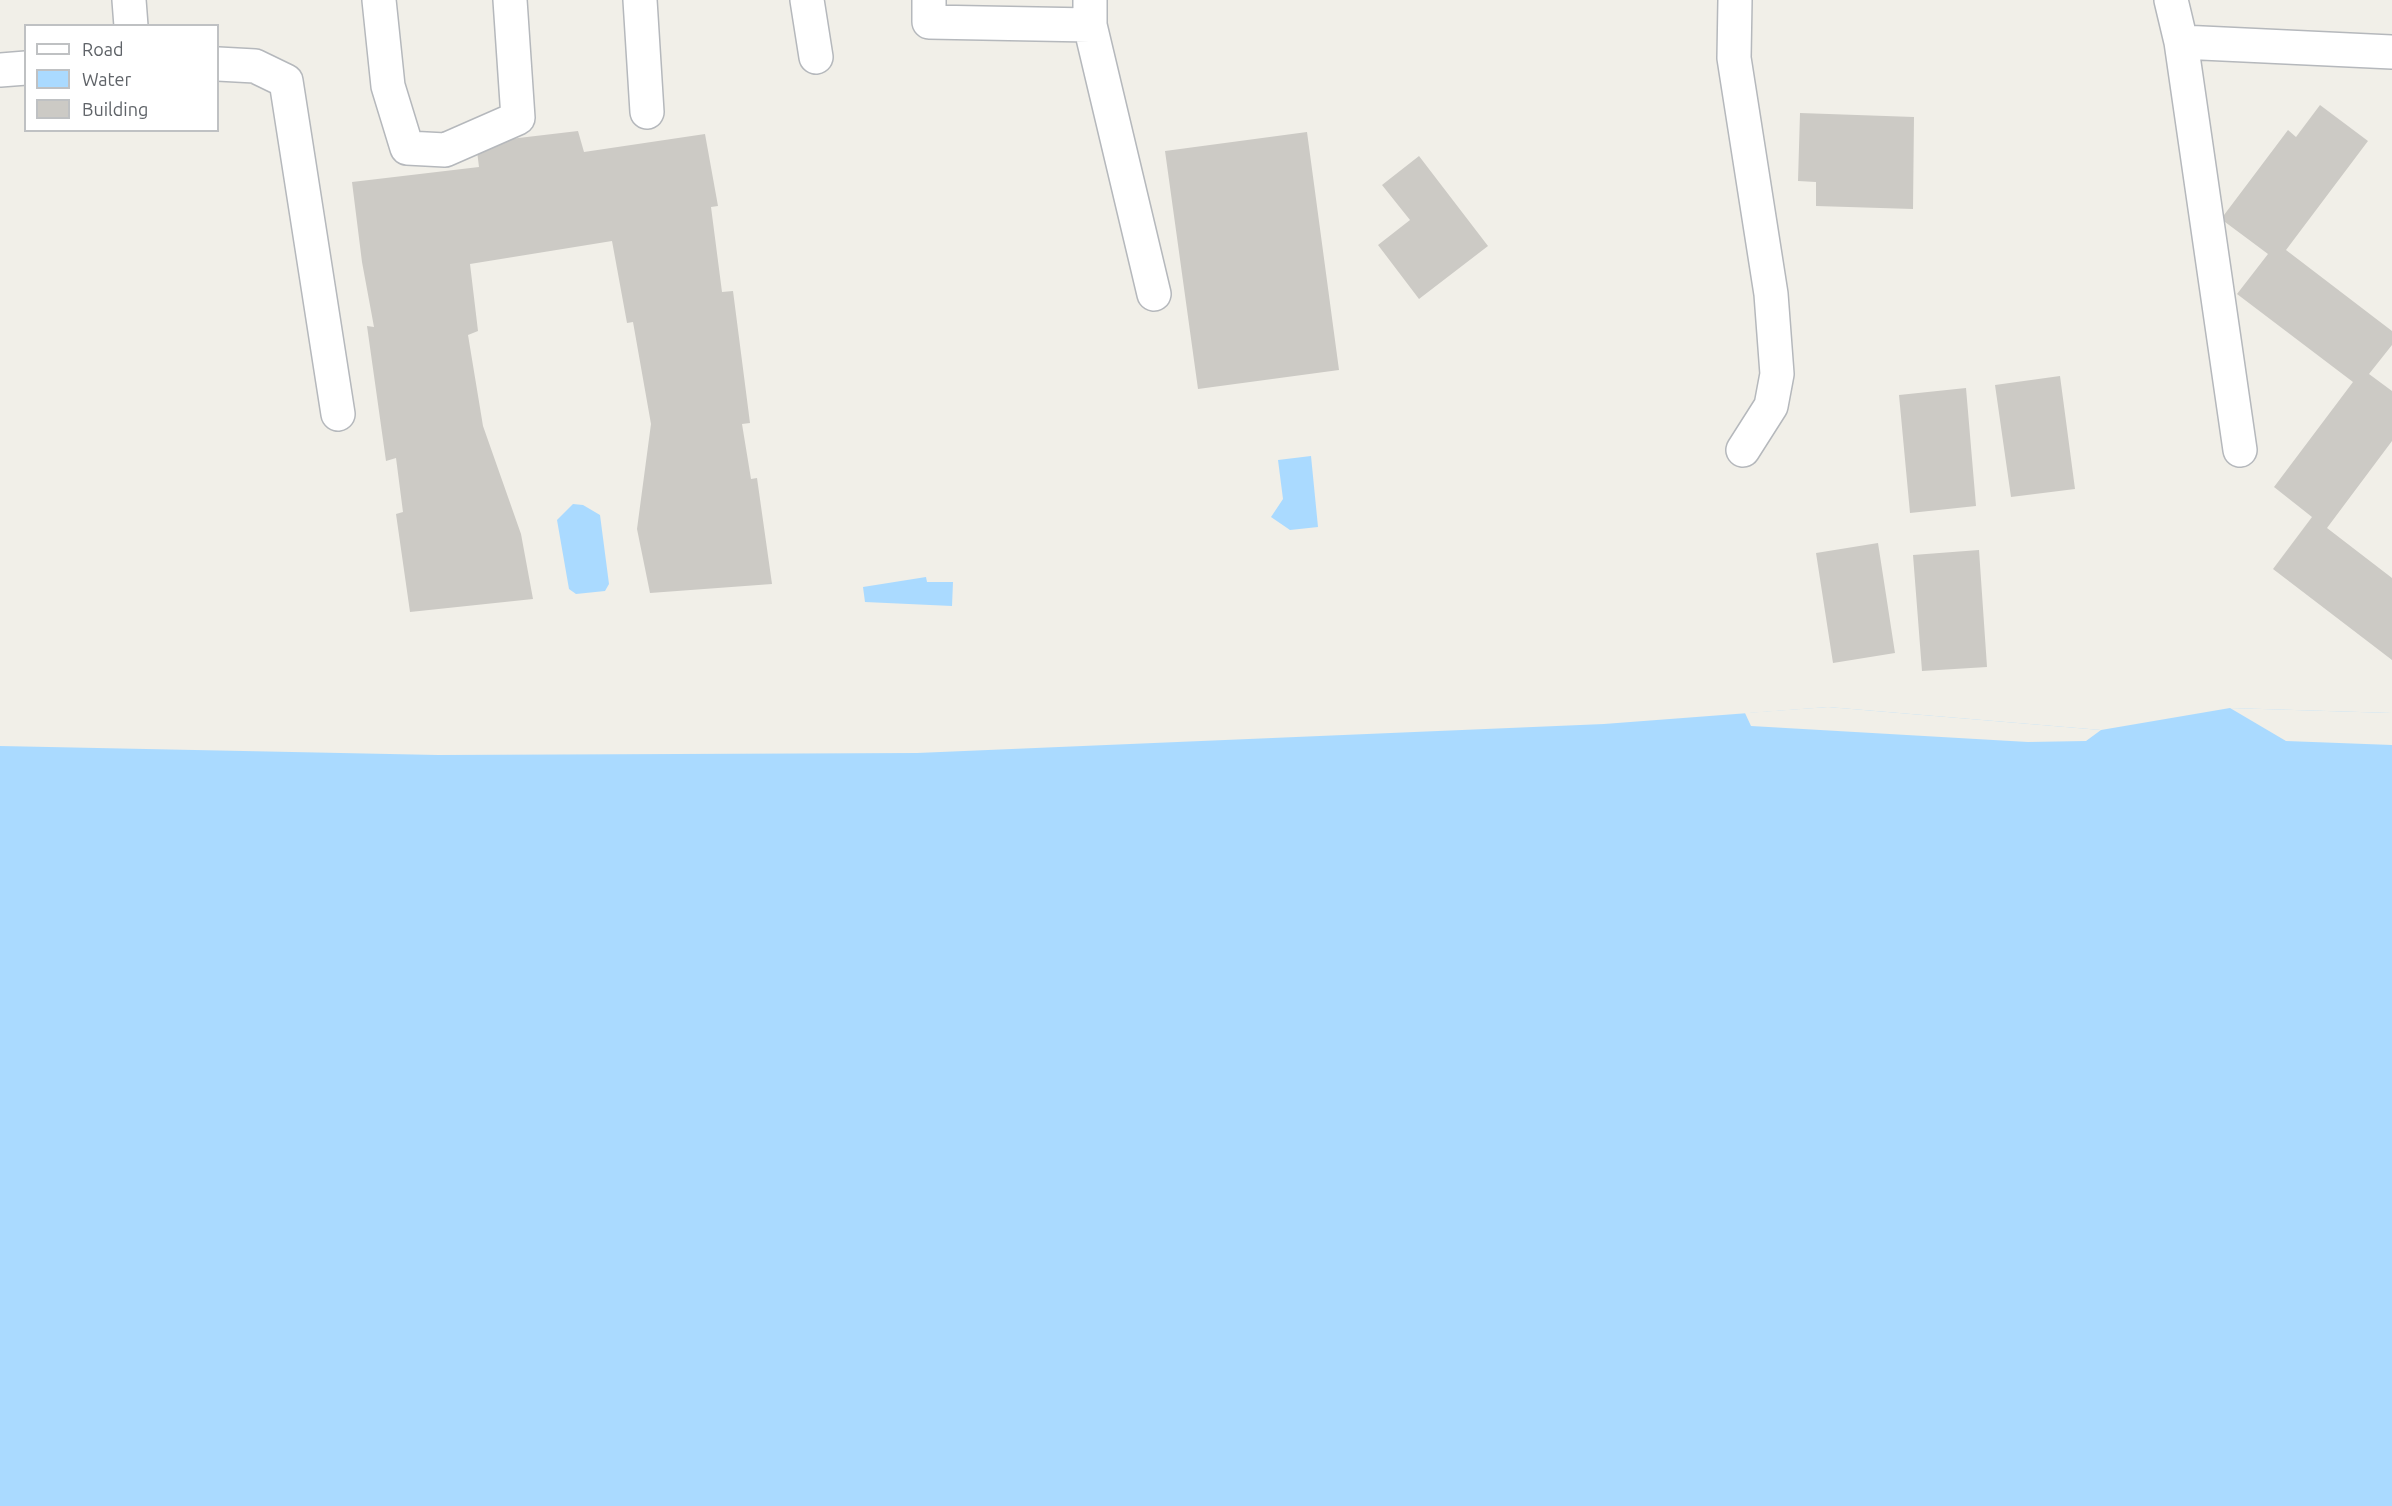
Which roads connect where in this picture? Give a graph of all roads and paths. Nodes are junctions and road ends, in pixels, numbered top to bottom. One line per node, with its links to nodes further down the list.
1 (129, 0): 10 (street)
2 (379, 0): 3 (street)
3 (510, 0)
4 (640, 0): 17 (street)
5 (807, 0): 13 (street)
6 (928, 0): 9 (street)
7 (1734, 0): 20 (street)
8 (2171, 0): 11 (street)
9 (1090, 13): 18 (street)
10 (131, 24)
11 (2181, 42): 12 (street); 21 (street)
12 (2392, 52)
13 (816, 57)
14 (219, 64): 19 (street)
15 (24, 68): 16 (street)
16 (0, 70)
17 (647, 112)
18 (1154, 294)
19 (338, 414)
20 (1743, 450)
21 (2240, 450)

